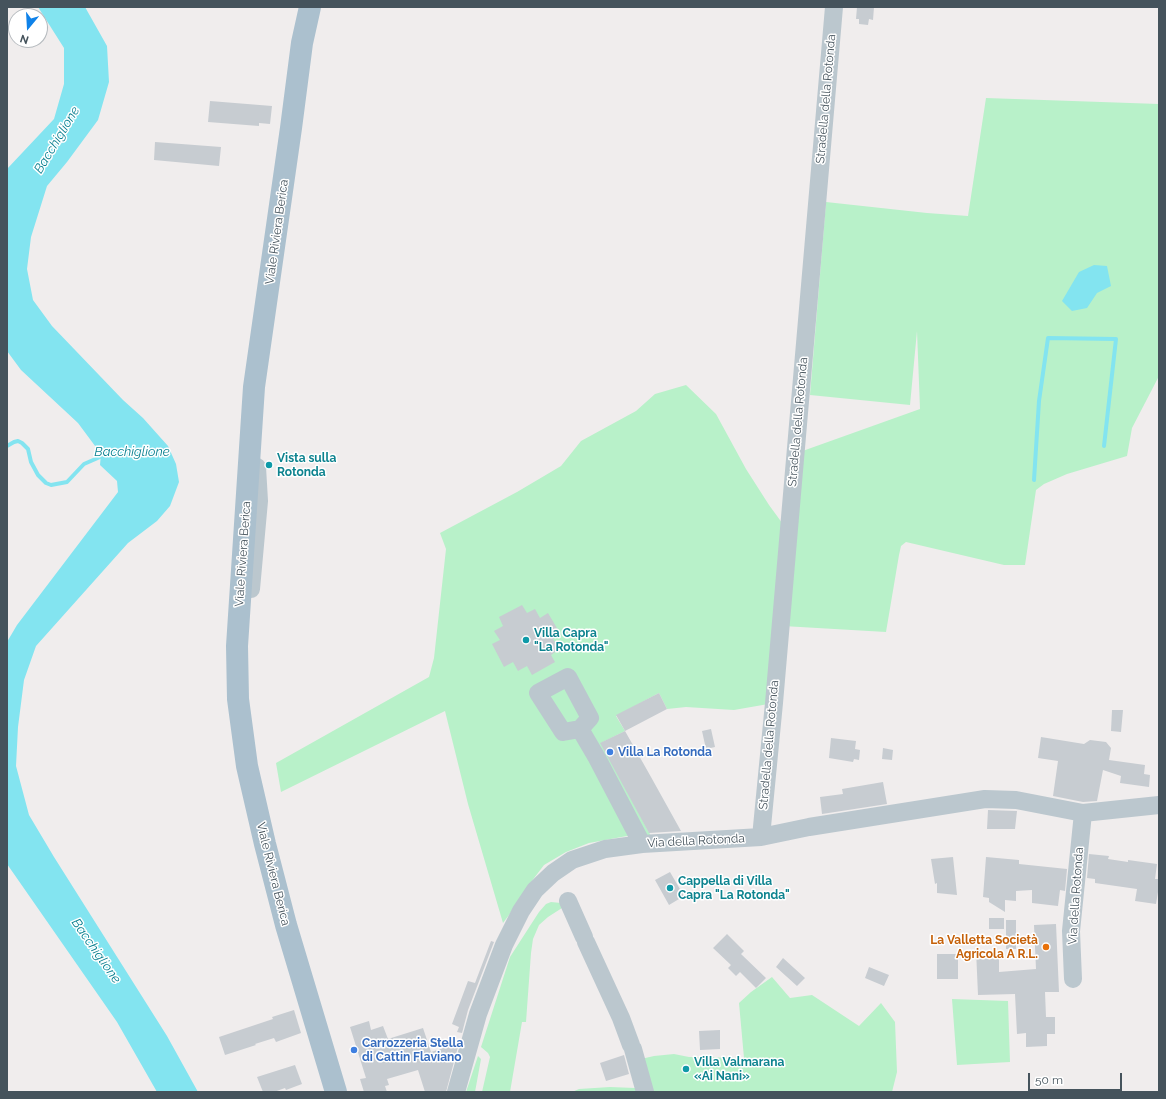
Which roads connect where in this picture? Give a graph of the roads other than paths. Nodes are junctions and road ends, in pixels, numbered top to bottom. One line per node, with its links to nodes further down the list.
1 (310, 7): 10 (main road, Viale Riviera Berica)
2 (834, 7): 6 (street, Stradella della Rotonda)
3 (580, 729): 7 (street)
4 (1159, 805): 5 (street, Via della Rotonda)
5 (1083, 813): 6 (street, Via della Rotonda); 9 (street, Via della Rotonda)
6 (761, 837): 7 (street, Via della Rotonda)
7 (642, 844): 11 (street, Via della Rotonda)
8 (568, 901): 12 (street)
9 (1073, 979)
10 (336, 1092)
11 (456, 1092)
12 (645, 1092)

